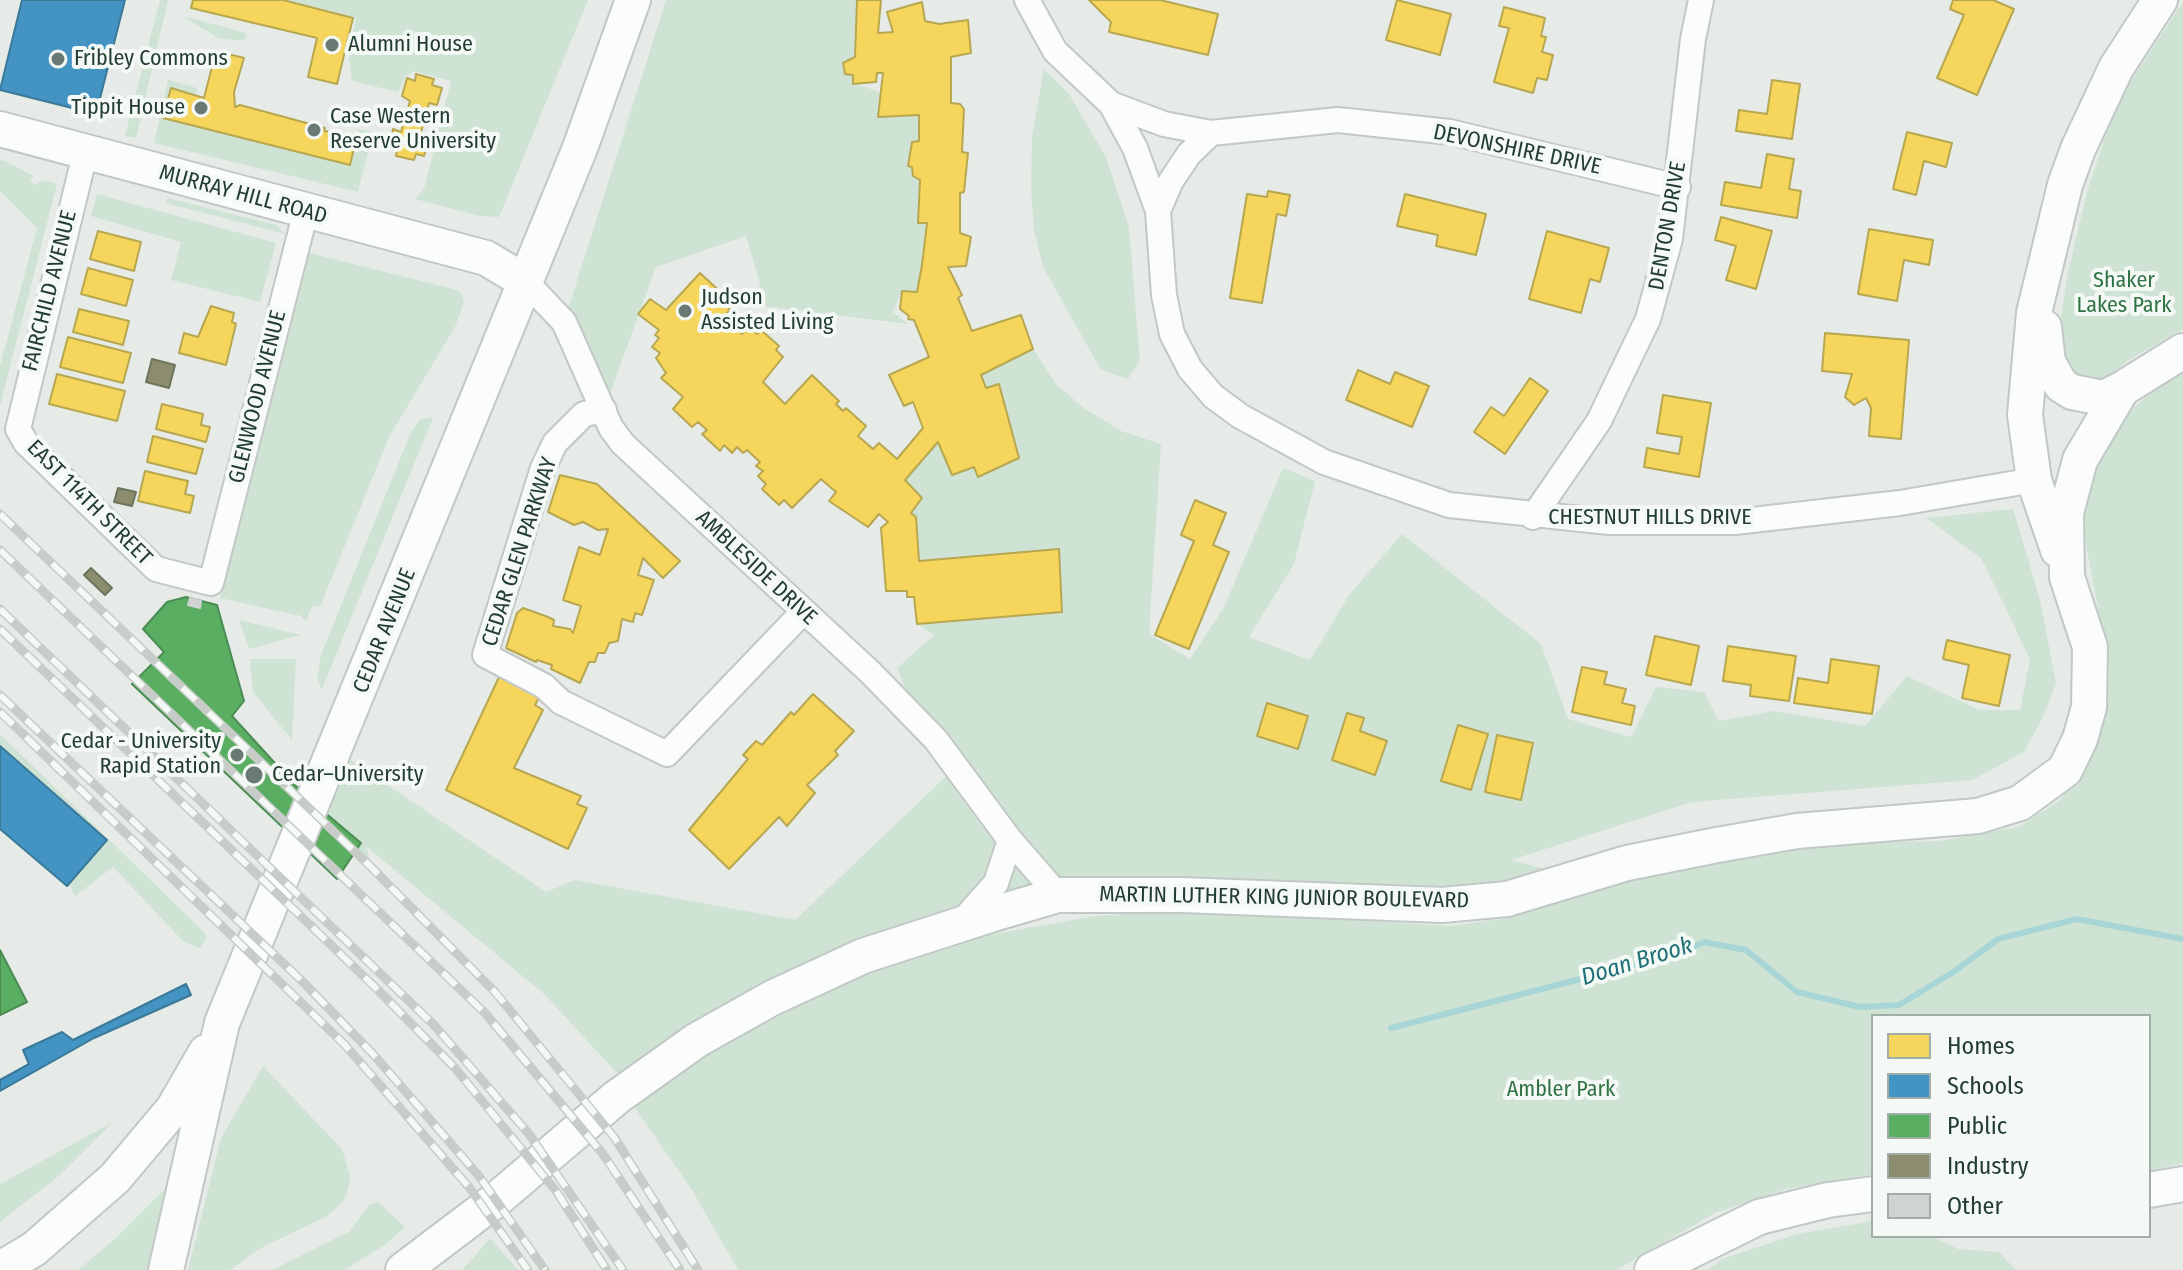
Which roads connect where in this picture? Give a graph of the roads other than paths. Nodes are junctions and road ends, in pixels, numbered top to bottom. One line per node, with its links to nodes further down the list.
1 (633, 0): 13 (main road, CEDAR AVENUE)
2 (1027, 0): 5 (street, CHESTNUT HILLS DRIVE)
3 (1701, 0): 9 (street, DENTON DRIVE)
4 (2160, 0): 12 (main road)
5 (1111, 104): 7 (street, DEVONSHIRE DRIVE); 11 (street, CHESTNUT HILLS DRIVE)
6 (0, 129): 8 (main road, MURRAY HILL ROAD)
7 (1211, 133): 9 (street, DEVONSHIRE DRIVE); 11 (street)
8 (85, 154): 10 (main road, MURRAY HILL ROAD); 17 (street, FAIRCHILD AVENUE)
9 (1678, 187): 19 (street, DENTON DRIVE)
10 (306, 211): 13 (main road, MURRAY HILL ROAD); 21 (street, GLENWOOD AVENUE)
11 (1158, 211): 19 (street, CHESTNUT HILLS DRIVE)
12 (2045, 271): 15 (main road); 18 (main road)
13 (526, 282): 16 (street, AMBLESIDE DRIVE); 26 (main road, CEDAR AVENUE)
14 (2183, 351): 15 (main road, MARTIN LUTHER KING JUNIOR BOULEVARD)
15 (2122, 389): 20 (main road, MARTIN LUTHER KING JUNIOR BOULEVARD)
16 (604, 410): 22 (street, AMBLESIDE DRIVE); 22 (street, CEDAR GLEN PARKWAY)
17 (18, 429): 21 (street, EAST 114TH STREET)
18 (2034, 480): 19 (street, CHESTNUT HILLS DRIVE); 20 (main road)
19 (1533, 517)
20 (2067, 577): 24 (main road, MARTIN LUTHER KING JUNIOR BOULEVARD)
21 (211, 583)
22 (803, 612): 23 (street, AMBLESIDE DRIVE)
23 (1010, 840): 24 (street, AMBLESIDE DRIVE); 25 (street)
24 (1058, 895): 25 (main road, MARTIN LUTHER KING JUNIOR BOULEVARD)
25 (959, 924): 32 (main road, MARTIN LUTHER KING JUNIOR BOULEVARD)
26 (222, 1023): 30 (main road); 31 (main road, CEDAR AVENUE)
27 (2183, 1184): 28 (main road)
28 (2151, 1190)
29 (1871, 1194): 33 (main road)
30 (0, 1269)
31 (166, 1270)
32 (403, 1270)
33 (1652, 1270)

